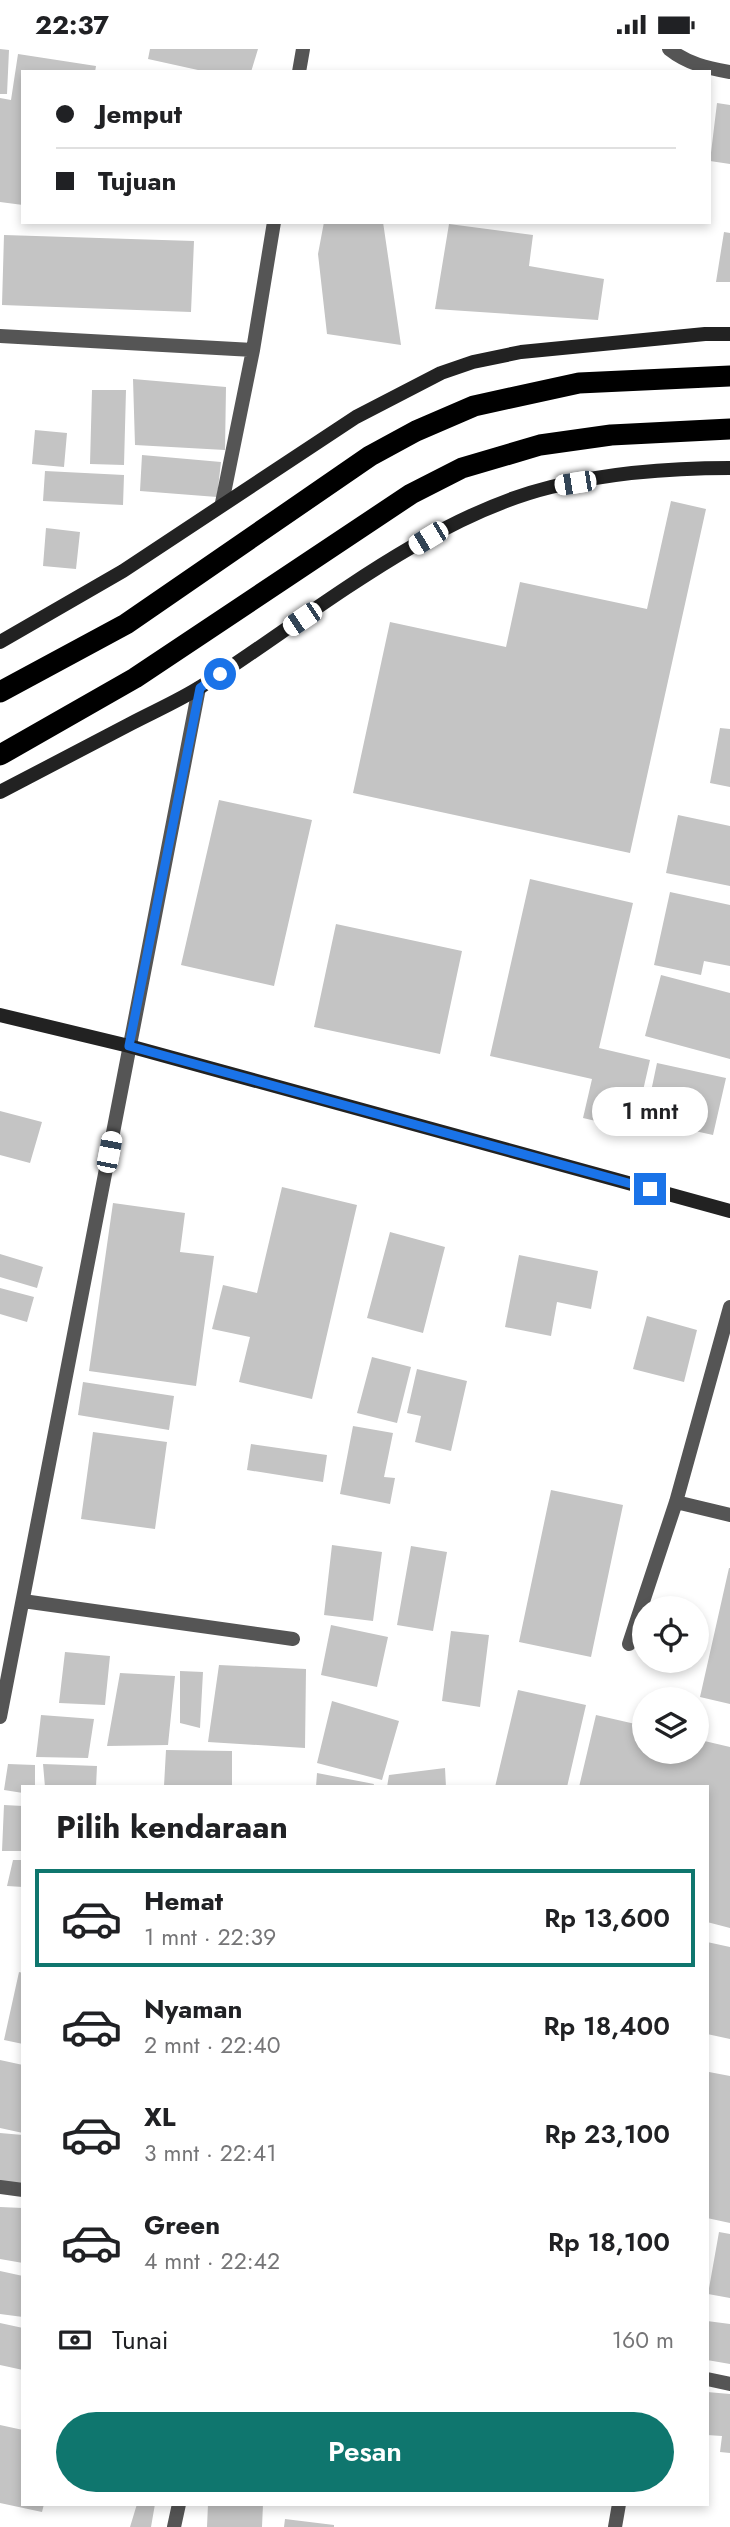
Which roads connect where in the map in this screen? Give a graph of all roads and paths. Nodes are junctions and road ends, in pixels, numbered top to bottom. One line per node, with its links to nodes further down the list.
1 (303, 49): 3 (street)
2 (669, 49): 4 (street)
3 (299, 70)
4 (730, 72)
5 (274, 224): 8 (street)
6 (730, 334): 12 (street)
7 (0, 336): 8 (street)
8 (253, 350): 12 (street)
9 (730, 376): 15 (highway)
10 (730, 429): 16 (highway)
11 (730, 468): 14 (street)
12 (222, 503): 13 (street)
13 (0, 642)
14 (200, 688): 17 (street); 19 (street)
15 (0, 692)
16 (0, 755)
17 (0, 792)
18 (0, 1015): 19 (street)
19 (129, 1046): 20 (street); 24 (street)
20 (730, 1211)
21 (730, 1307): 22 (street)
22 (676, 1502): 23 (street); 26 (street)
23 (730, 1514)
24 (23, 1601): 25 (street); 27 (street)
25 (293, 1639)
26 (629, 1644)
27 (0, 1717)
28 (0, 2187): 29 (street)
29 (21, 2190)
30 (709, 2379): 31 (street)
31 (730, 2384)
32 (179, 2506): 34 (street)
33 (619, 2506): 35 (street)
34 (174, 2527)
35 (615, 2527)

